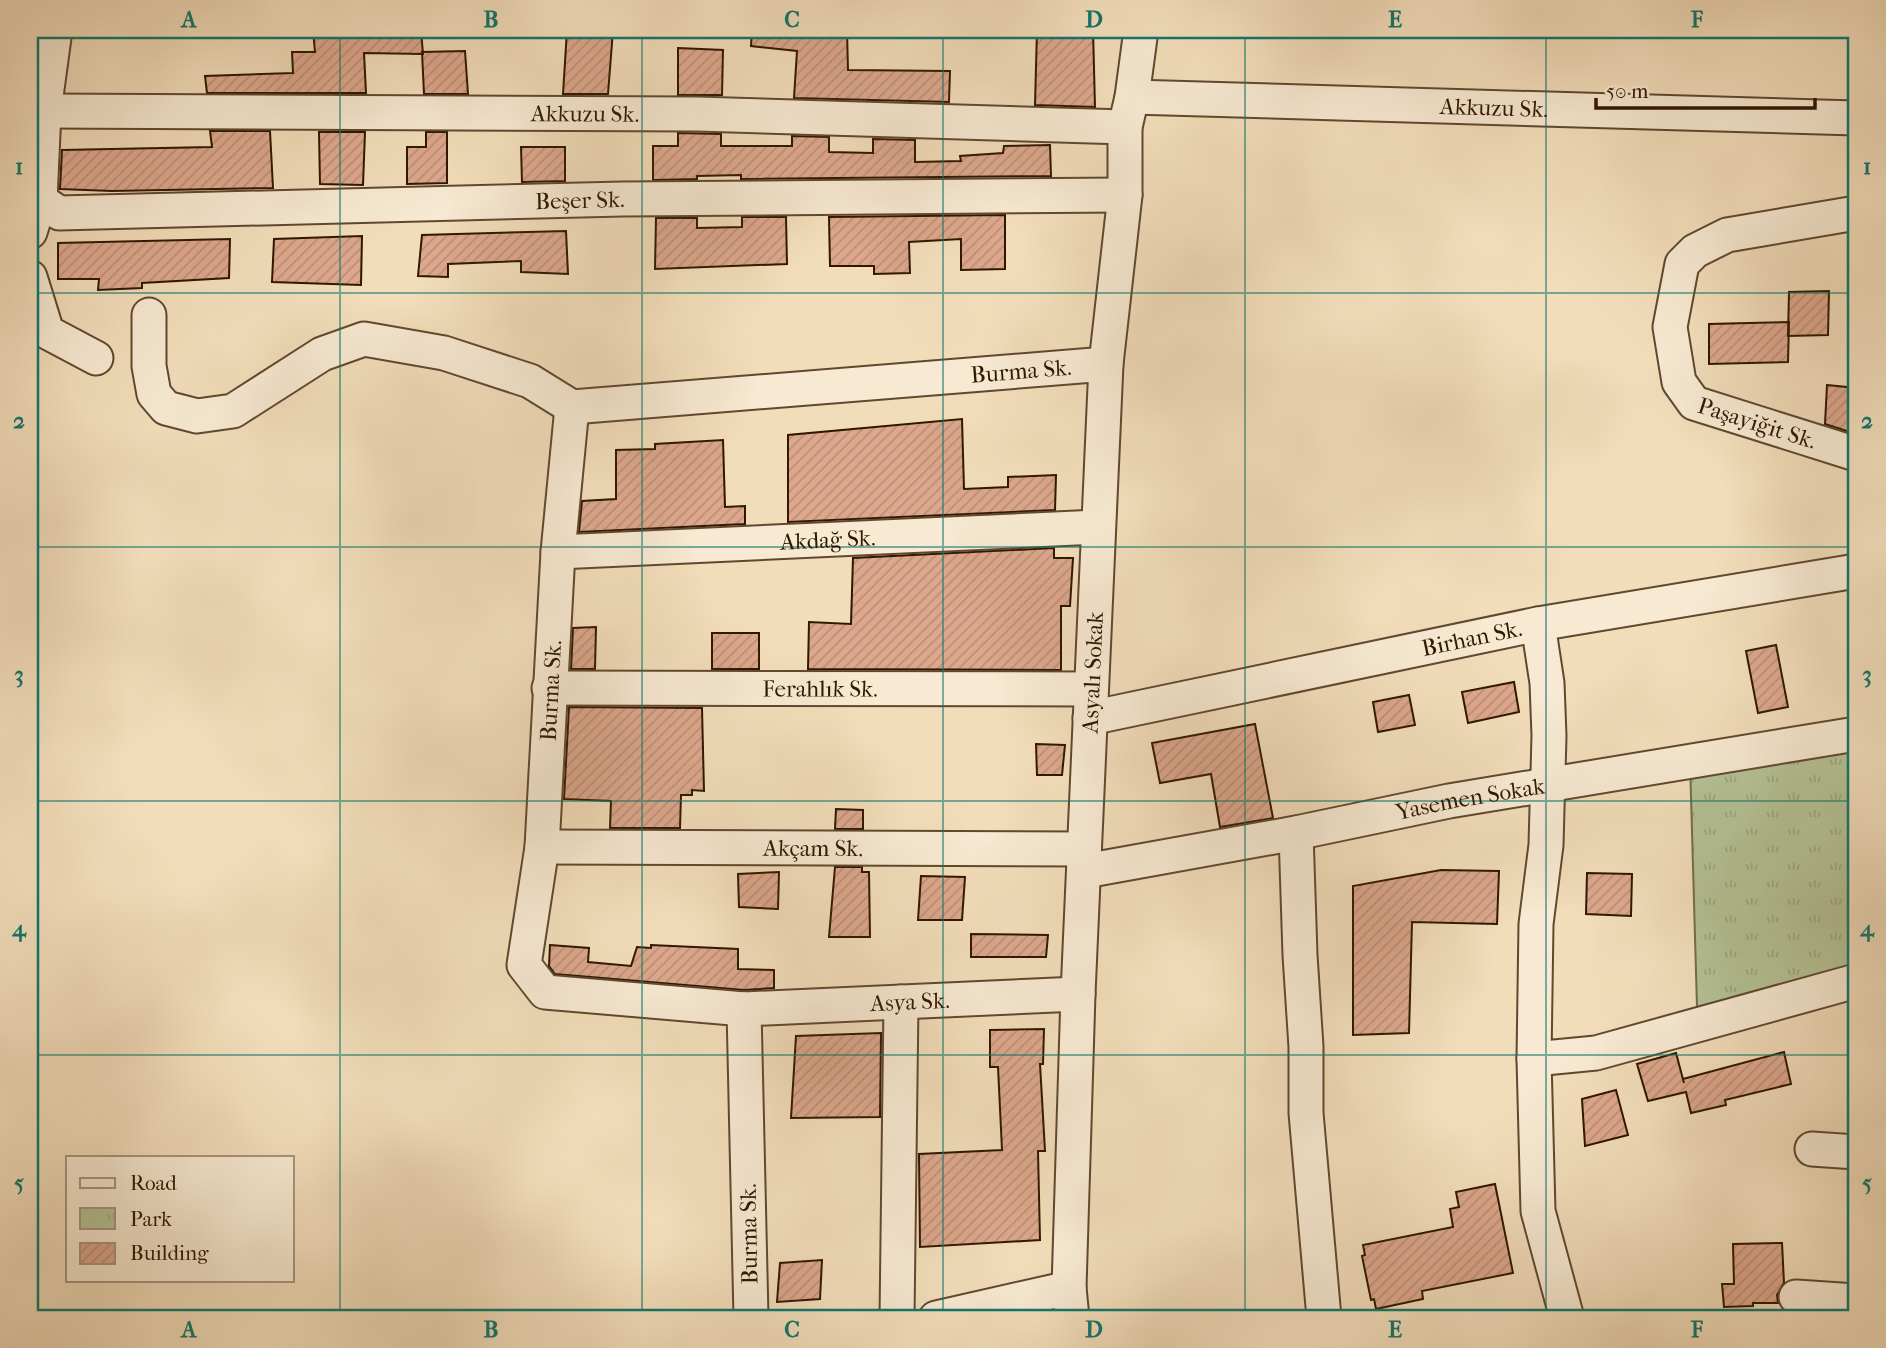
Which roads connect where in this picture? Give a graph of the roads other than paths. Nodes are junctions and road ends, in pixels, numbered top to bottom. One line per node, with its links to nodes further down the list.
1 (55, 30): 3 (street)
2 (1141, 30): 4 (street, Asyalı Sokak)
3 (44, 111): 4 (street, Akkuzu Sk.); 7 (street)
4 (1129, 112): 5 (street, Akkuzu Sk.); 6 (street, Asyalı Sokak)
5 (1856, 118)
6 (1125, 195): 7 (street, Beşer Sk.); 13 (street, Asyalı Sokak)
7 (40, 200): 9 (street)
8 (1856, 213): 15 (street, Paşayiğit Sk.)
9 (30, 232)
10 (30, 278): 12 (street)
11 (149, 315): 14 (street)
12 (96, 358)
13 (1106, 364): 14 (street, Burma Sk.); 16 (street, Asyalı Sokak)
14 (572, 407): 17 (street, Burma Sk.)
15 (1856, 454)
16 (1098, 527): 17 (street, Akdağ Sk.); 21 (street, Asyalı Sokak)
17 (558, 552): 20 (street, Burma Sk.)
18 (1856, 570): 19 (street, Birhan Sk.)
19 (1538, 624): 21 (street, Birhan Sk.); 23 (street)
20 (549, 688): 21 (street, Ferahlık Sk.); 25 (street, Burma Sk.)
21 (1090, 704): 26 (street, Asyalı Sokak)
22 (1856, 734): 23 (street, Yasemen Sokak)
23 (1546, 785): 24 (street, Yasemen Sokak); 31 (street)
24 (1296, 833): 26 (street, Yasemen Sokak); 40 (street)
25 (542, 847): 26 (street, Akçam Sk.); 30 (street, Burma Sk.)
26 (1085, 860): 28 (street, Asyalı Sokak)
27 (1856, 981): 31 (street)
28 (1077, 994): 29 (street, Asya Sk.); 36 (street, Asyalı Sokak)
29 (901, 1002): 30 (street, Asya Sk.); 38 (street)
30 (744, 1009): 37 (street, Burma Sk.)
31 (1534, 1059): 41 (street)
32 (1812, 1149): 33 (street)
33 (1856, 1152)
34 (1796, 1297): 35 (street)
35 (1856, 1301)
36 (1070, 1303): 39 (street)
37 (751, 1318)
38 (897, 1318)
39 (936, 1318)
40 (1324, 1318)
41 (1567, 1318)

